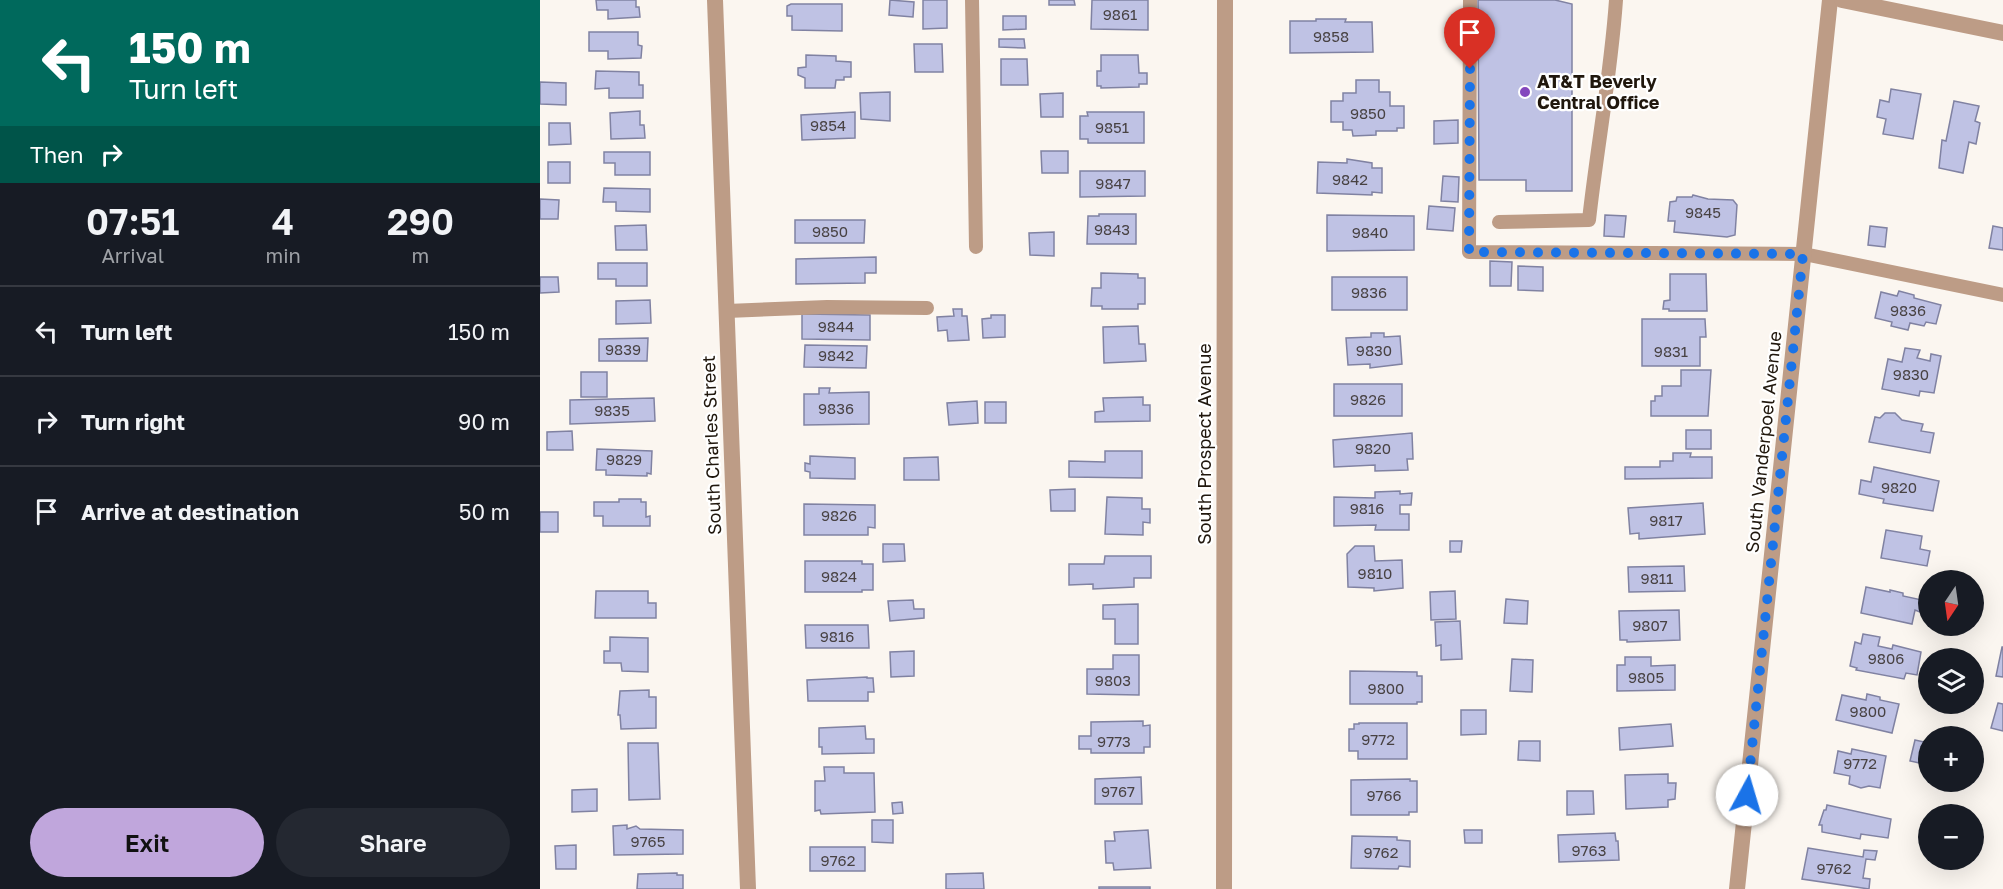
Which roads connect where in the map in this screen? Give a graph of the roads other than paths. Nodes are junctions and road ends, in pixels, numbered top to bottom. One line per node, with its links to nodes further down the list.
1 (715, 0): 14 (street, South Charles Street)
2 (972, 0): 10 (lane)
3 (1225, 0): 16 (street, South Prospect Avenue)
4 (1470, 0): 11 (lane)
5 (1616, 0): 9 (lane)
6 (1830, 0): 11 (street, South Vanderpoel Avenue)
7 (1842, 0): 8 (street)
8 (2003, 33)
9 (1499, 222)
10 (976, 247)
11 (1803, 254): 12 (lane); 17 (street, South Vanderpoel Avenue)
12 (2003, 295)
13 (927, 308): 14 (lane)
14 (727, 311): 15 (street, South Charles Street)
15 (748, 889)
16 (1224, 889)
17 (1737, 889)

